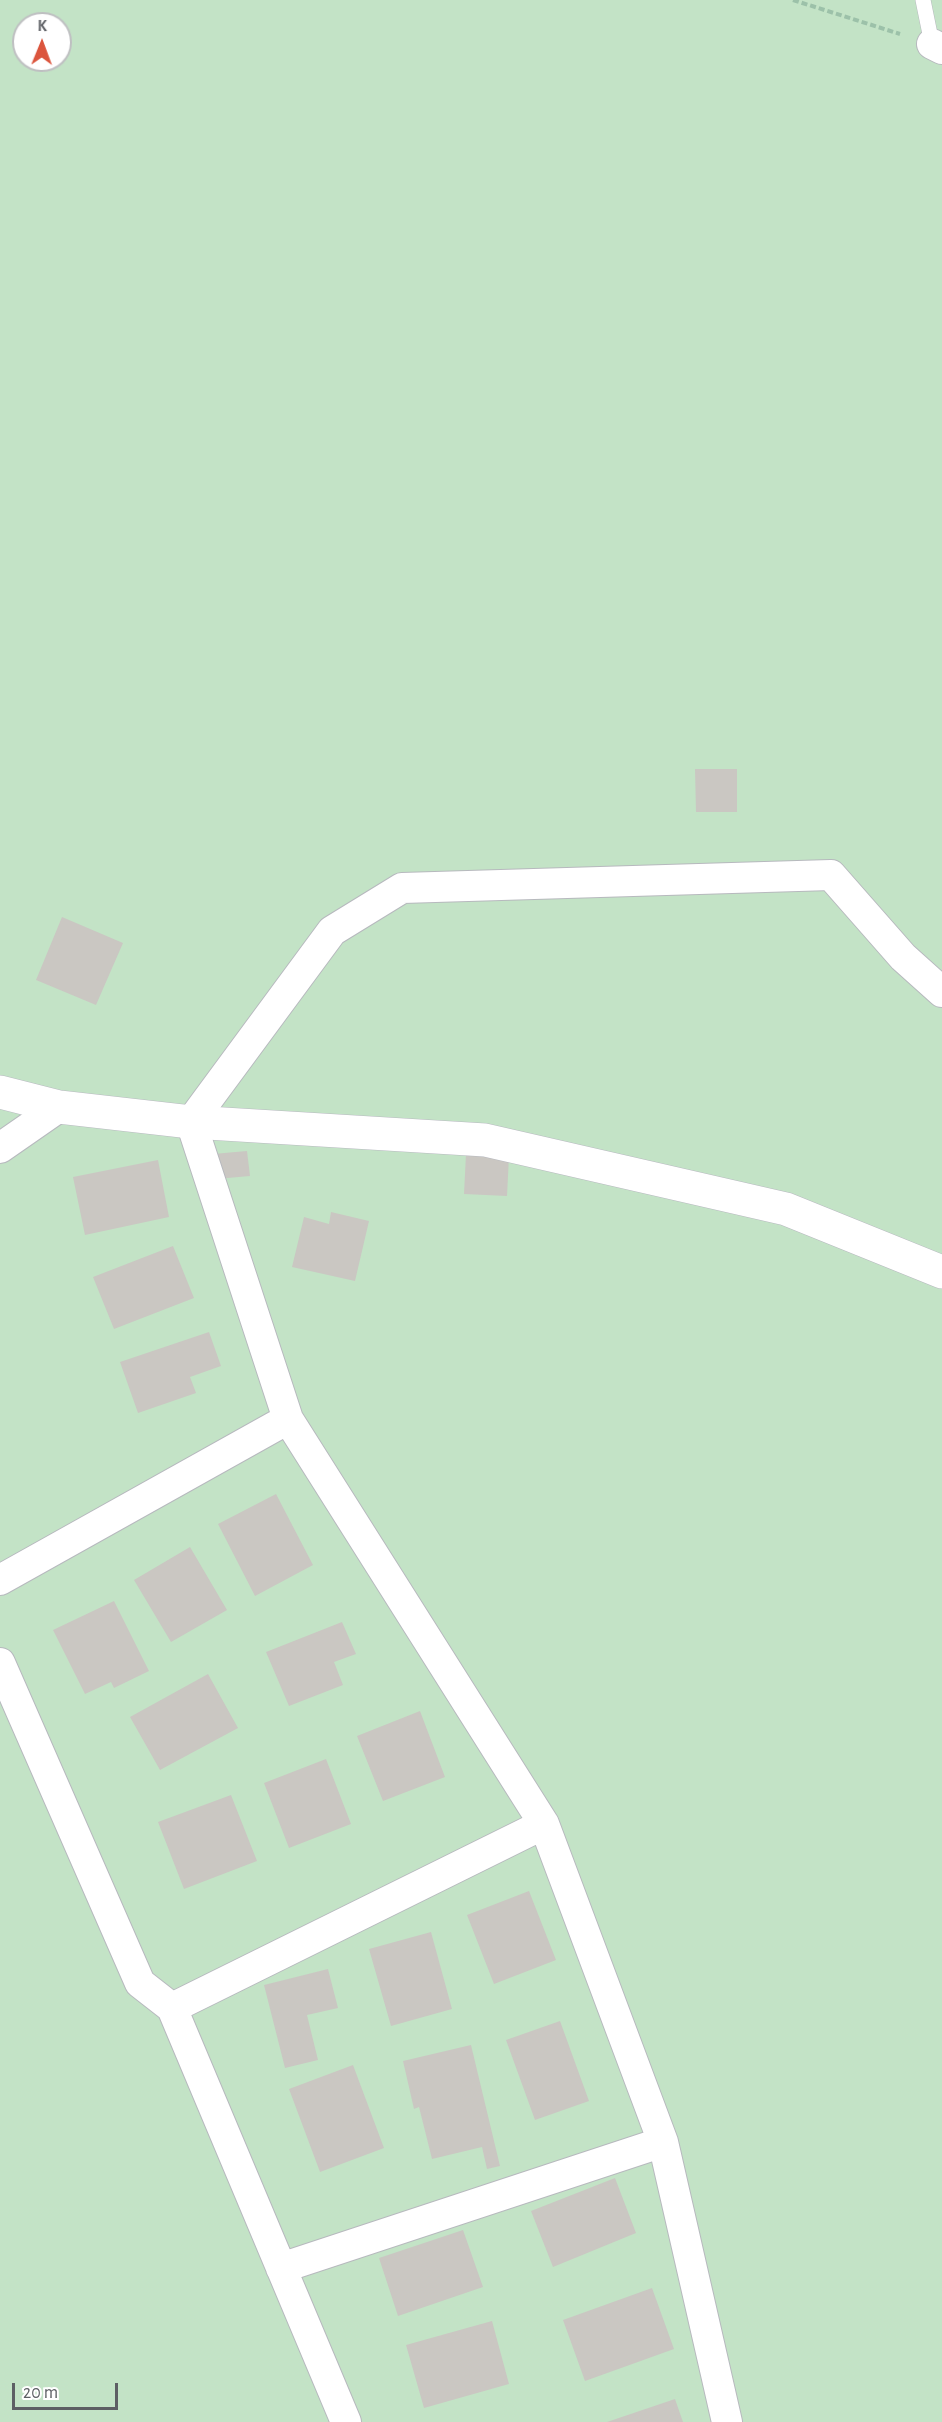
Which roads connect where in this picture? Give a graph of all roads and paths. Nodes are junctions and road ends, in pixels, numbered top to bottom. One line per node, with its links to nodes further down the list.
1 (793, 0): 3 (path)
2 (922, 0): 3 (lane)
3 (937, 47)
4 (942, 992): 7 (street)
5 (0, 1092): 6 (main road)
6 (59, 1107): 7 (main road); 8 (street)
7 (191, 1122): 9 (main road); 10 (street)
8 (0, 1148)
9 (942, 1272)
10 (288, 1419): 11 (street); 13 (street)
11 (0, 1580)
12 (0, 1663): 14 (street)
13 (544, 1824): 14 (street); 15 (street)
14 (172, 2008): 16 (street)
15 (663, 2142): 16 (street); 18 (street)
16 (281, 2268): 17 (street)
17 (346, 2422)
18 (727, 2422)

